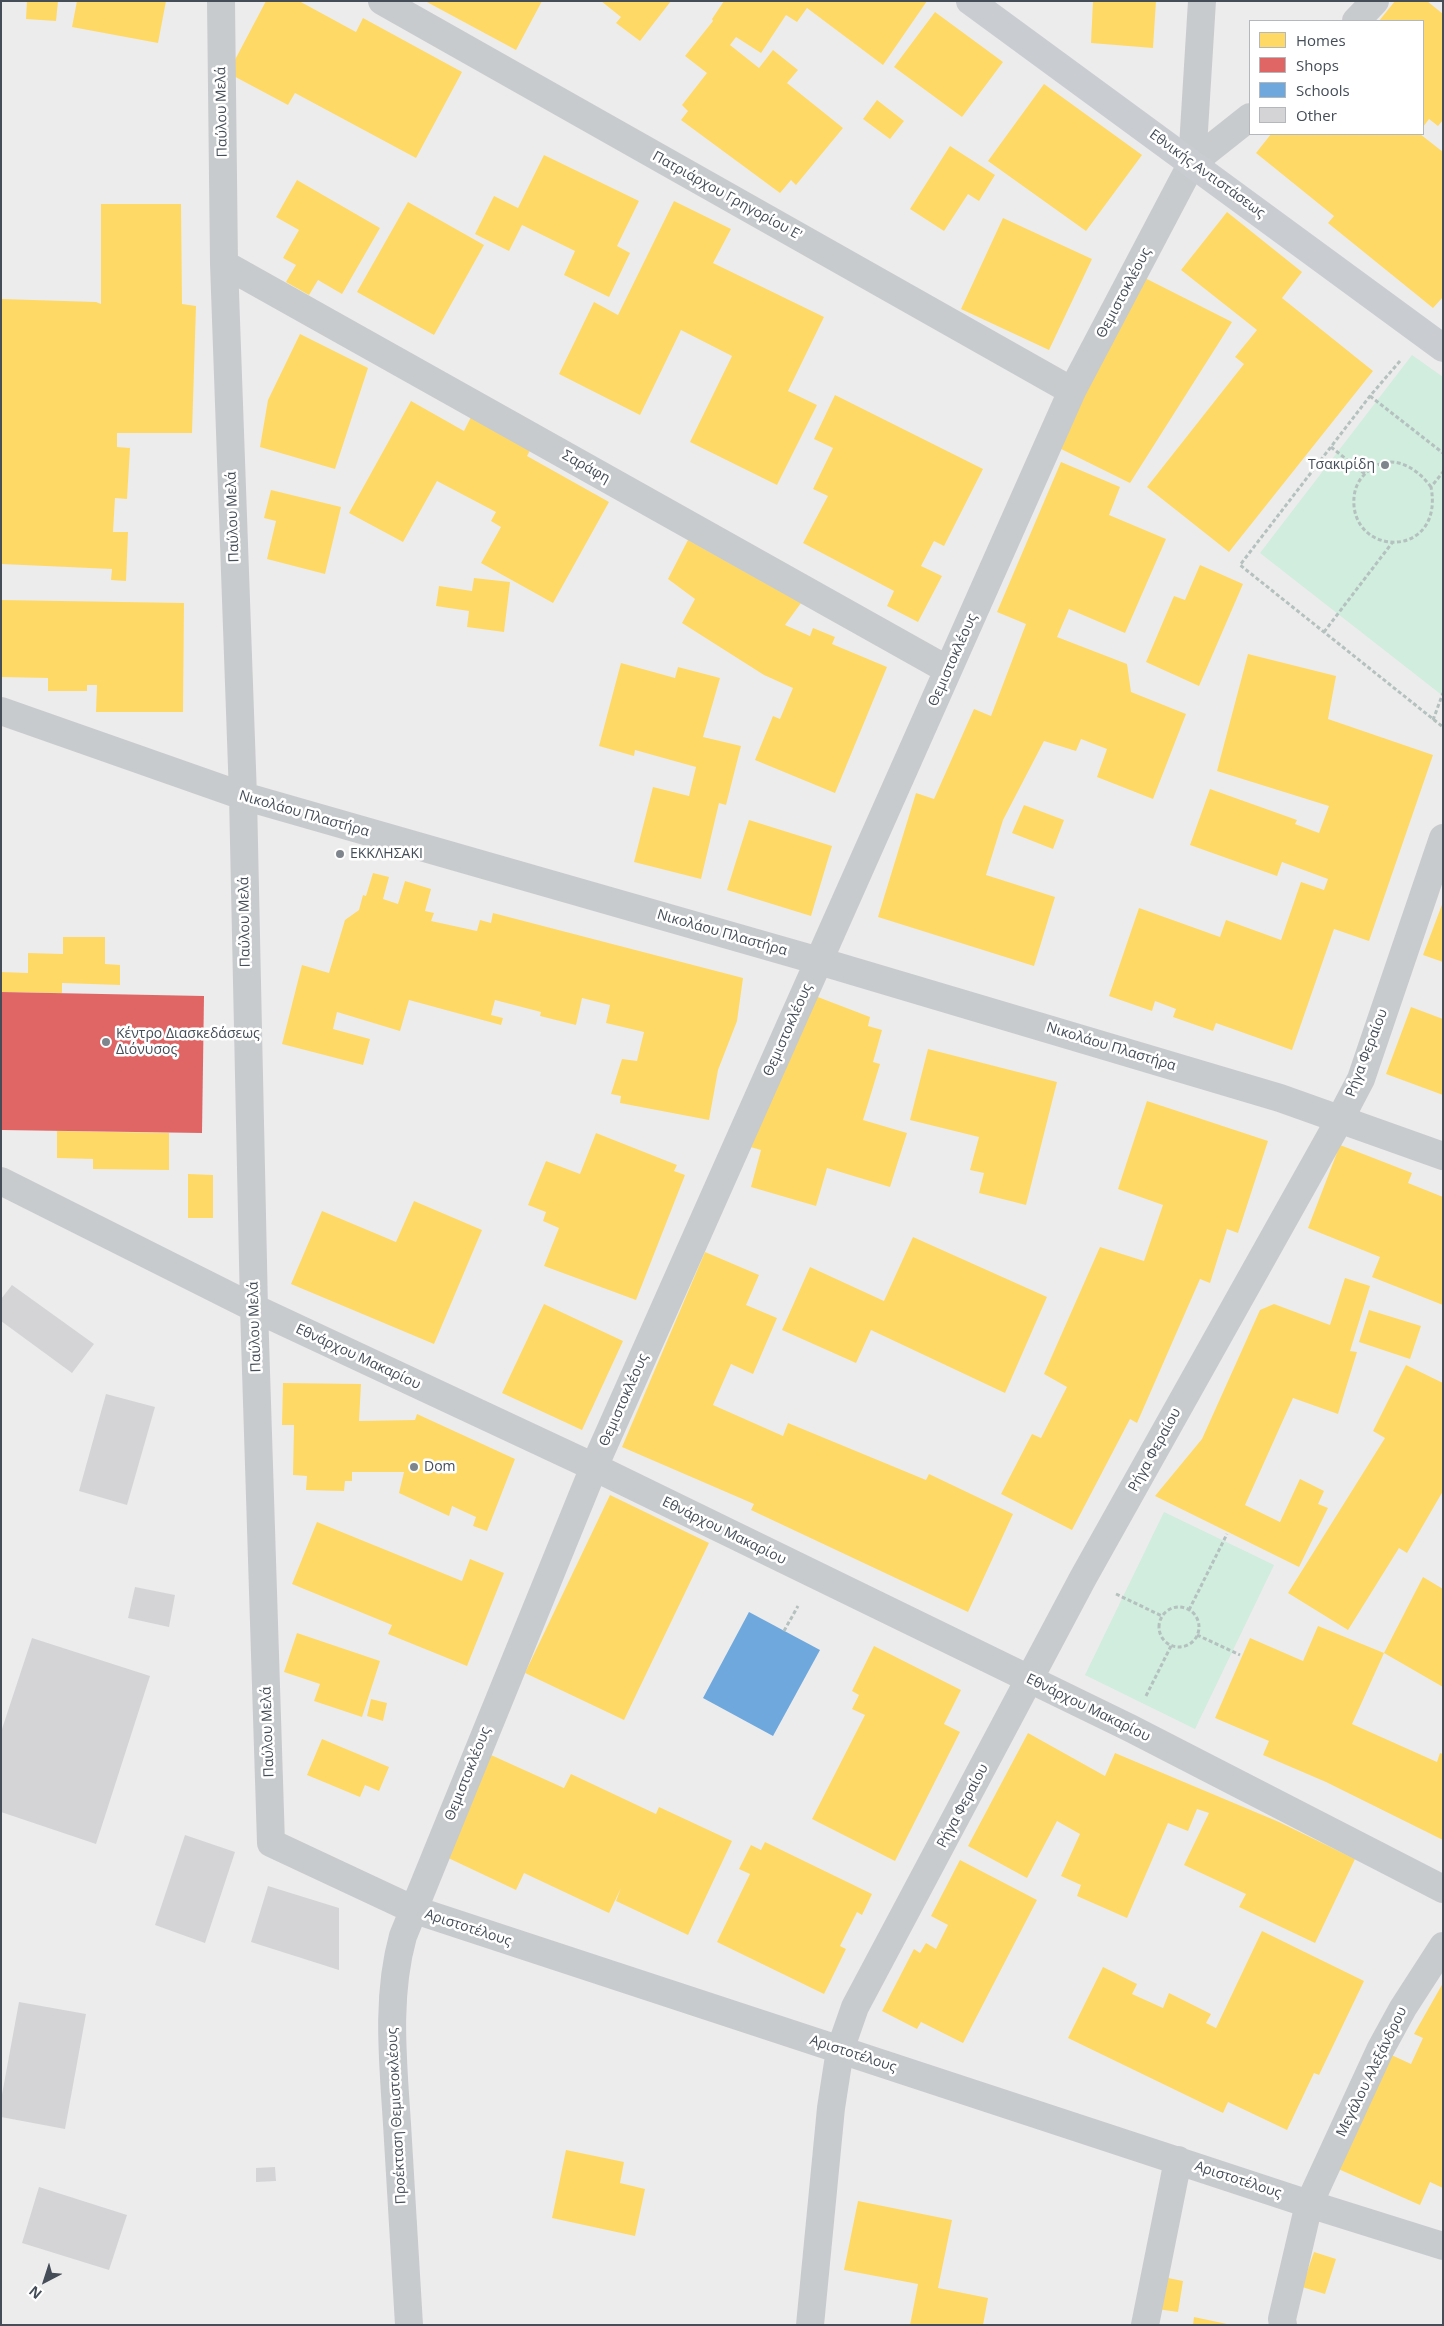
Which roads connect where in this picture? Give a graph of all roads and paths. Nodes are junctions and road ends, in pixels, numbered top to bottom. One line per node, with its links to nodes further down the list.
1 (221, 1): 9 (street, Παύλου Μελά)
2 (382, 1): 11 (street, Πατριάρχου Γρηγορίου Ε')
3 (970, 1): 8 (main road, Εθνικής Αντιστάσεως)
4 (1202, 1): 8 (street)
5 (1375, 1): 6 (street)
6 (1357, 20)
7 (1249, 118): 8 (street)
8 (1192, 163): 10 (main road, Εθνικής Αντιστάσεως); 11 (street, Θεμιστοκλέους)
9 (224, 264): 20 (street, Σαράφη); 25 (street, Παύλου Μελά)
10 (1433, 341): 12 (path)
11 (1072, 391): 20 (street, Θεμιστοκλέους)
12 (1370, 396): 13 (path); 14 (path)
13 (1331, 447): 16 (path); 19 (path)
14 (1443, 453)
15 (1443, 472): 17 (path)
16 (1365, 474): 17 (path); 18 (path)
17 (1431, 487): 18 (path)
18 (1392, 543): 19 (path)
19 (1324, 632): 23 (path)
20 (948, 670): 28 (street, Θεμιστοκλέους)
21 (1443, 693): 23 (path)
22 (1, 711): 25 (street, Νικολάου Πλαστήρα)
23 (1433, 720): 24 (path)
24 (1443, 727)
25 (243, 796): 28 (street, Νικολάου Πλαστήρα); 32 (street, Παύλου Μελά)
26 (1443, 838): 27 (street, Ρήγα Φεραίου)
27 (1438, 868): 29 (street, Ρήγα Φεραίου)
28 (819, 961): 29 (street, Νικολάου Πλαστήρα); 33 (street, Θεμιστοκλέους)
29 (1340, 1119): 30 (street, Νικολάου Πλαστήρα); 35 (street, Ρήγα Φεραίου)
30 (1443, 1156)
31 (1, 1181): 32 (street, Εθνάρχου Μακαρίου)
32 (254, 1308): 33 (street, Εθνάρχου Μακαρίου); 43 (street, Παύλου Μελά)
33 (594, 1468): 41 (street, Εθνάρχου Μακαρίου); 45 (street, Θεμιστοκλέους)
34 (1226, 1534): 36 (path)
35 (1083, 1578): 37 (path); 41 (street, Ρήγα Φεραίου)
36 (1189, 1610): 37 (path); 38 (path)
37 (1162, 1616): 39 (path)
38 (1197, 1635): 39 (path); 40 (path)
39 (1171, 1646): 42 (path)
40 (1240, 1655)
41 (1030, 1679): 42 (street, Εθνάρχου Μακαρίου); 47 (street, Ρήγα Φεραίου)
42 (1130, 1728): 44 (street, Εθνάρχου Μακαρίου)
43 (271, 1843): 45 (street, Αριστοτέλους)
44 (1443, 1889)
45 (412, 1909): 47 (street, Αριστοτέλους); 51 (street, Προέκταση Θεμιστοκλέους)
46 (1443, 1946): 49 (street, Μεγάλου Αλεξάνδρου)
47 (840, 2050): 48 (street, Αριστοτέλους); 52 (street, Ρήγα Φεραίου)
48 (1178, 2160): 49 (street, Αριστοτέλους); 53 (street)
49 (1309, 2204): 50 (street, Αριστοτέλους); 54 (street, Μεγάλου Αλεξάνδρου)
50 (1443, 2246)
51 (409, 2325)
52 (810, 2325)
53 (1145, 2325)
54 (1283, 2325)

